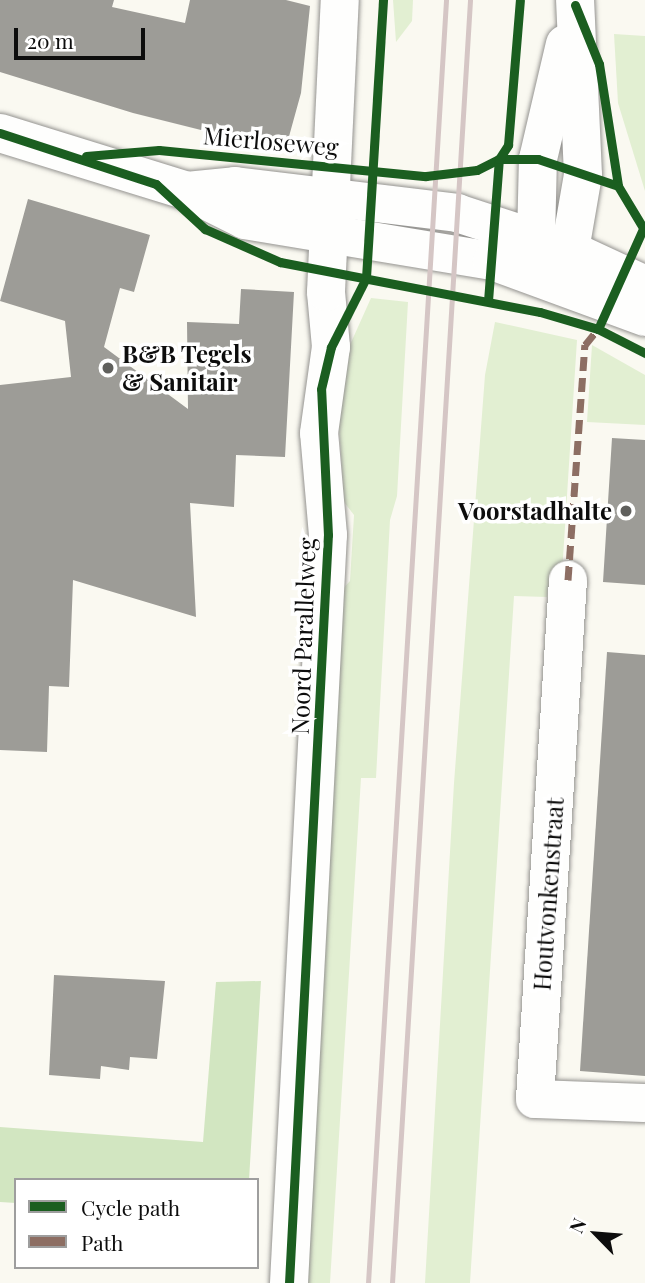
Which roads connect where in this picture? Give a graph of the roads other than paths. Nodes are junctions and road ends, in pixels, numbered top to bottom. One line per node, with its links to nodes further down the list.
1 (340, 0): 4 (street, Noord Parallelweg)
2 (575, 2): 5 (street)
3 (0, 133): 4 (street)
4 (330, 216): 5 (street); 10 (street, Noord Parallelweg)
5 (551, 256): 6 (street); 7 (street)
6 (645, 285)
7 (645, 317)
8 (568, 579): 9 (street, Houtvonkenstraat)
9 (645, 1103)
10 (289, 1283)

